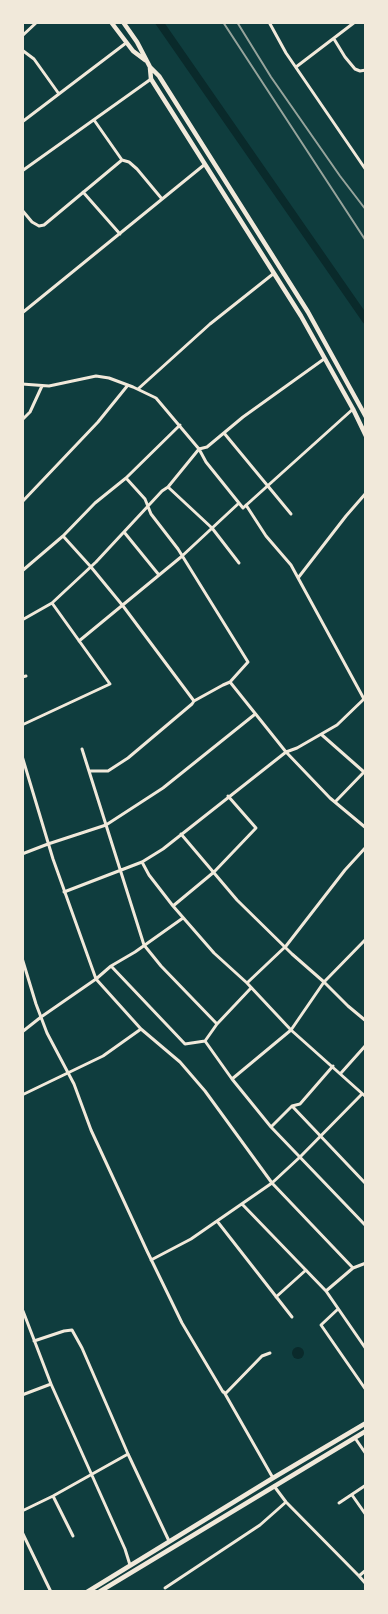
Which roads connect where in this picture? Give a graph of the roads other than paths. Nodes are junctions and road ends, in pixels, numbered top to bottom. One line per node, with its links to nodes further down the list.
1 (37, 22): 6 (street)
2 (111, 22): 8 (main road)
3 (123, 22): 10 (main road)
4 (269, 22): 12 (street)
5 (354, 22): 7 (street)
6 (22, 36)
7 (334, 39): 12 (street); 13 (street)
8 (126, 43): 10 (main road); 15 (street)
9 (22, 50): 15 (street)
10 (147, 61): 11 (main road)
11 (150, 67): 14 (main road); 34 (main road)
12 (296, 67): 20 (street)
13 (366, 70)
14 (151, 79): 16 (street); 19 (main road)
15 (59, 94): 17 (street)
16 (94, 120): 18 (street); 21 (street)
17 (22, 122)
18 (122, 160): 22 (street); 23 (street)
19 (204, 165): 23 (street); 26 (main road)
20 (366, 170)
21 (22, 171)
22 (83, 192): 24 (street); 25 (street)
23 (162, 199): 25 (street)
24 (22, 210)
25 (120, 234): 27 (street)
26 (273, 274): 28 (main road); 32 (street)
27 (23, 312)
28 (324, 359): 33 (main road); 37 (street)
29 (22, 384): 31 (street)
30 (128, 385): 31 (street); 32 (street); 44 (street)
31 (42, 386): 35 (street)
32 (138, 389): 36 (street)
33 (353, 409): 38 (main road); 41 (street)
34 (366, 417)
35 (22, 420)
36 (180, 425): 39 (street); 40 (street)
37 (224, 433): 39 (street); 41 (street)
38 (366, 436)
39 (199, 449): 42 (street); 45 (street)
40 (126, 478): 47 (street); 51 (street)
41 (267, 486): 46 (street); 48 (street)
42 (168, 487): 47 (street); 49 (street)
43 (366, 493): 57 (street)
44 (22, 502)
45 (239, 503): 46 (street); 49 (street)
46 (246, 505): 57 (street)
47 (148, 506): 50 (street); 52 (street)
48 (291, 514)
49 (212, 528): 52 (street); 53 (street)
50 (124, 532): 54 (street); 56 (street)
51 (63, 536): 54 (street); 55 (street)
52 (181, 557): 56 (street); 62 (street)
53 (239, 563)
54 (91, 567): 58 (street); 59 (street)
55 (22, 571)
56 (159, 575): 59 (street)
57 (298, 578): 63 (street)
58 (52, 603): 60 (street); 61 (street)
59 (123, 606): 61 (street); 64 (street)
60 (22, 620)
61 (79, 641): 66 (street)
62 (230, 682): 64 (street); 65 (street)
63 (365, 698): 67 (street)
64 (194, 701): 71 (street)
65 (254, 714): 69 (street); 75 (street)
66 (22, 726)
67 (322, 734): 69 (street); 72 (street)
68 (82, 749): 71 (street)
69 (286, 752): 73 (street); 74 (street)
70 (22, 756): 78 (street)
71 (89, 771): 75 (street)
72 (365, 772): 74 (street)
73 (228, 796): 77 (street); 83 (street)
74 (335, 802): 76 (street)
75 (106, 825): 78 (street); 82 (street)
76 (366, 828)
77 (181, 834): 81 (street); 83 (street)
78 (48, 844): 80 (street); 84 (street)
79 (366, 847): 89 (street)
80 (22, 854)
81 (142, 862): 82 (street); 85 (street)
82 (121, 871): 84 (street); 88 (street)
83 (214, 872): 85 (street); 89 (street)
84 (64, 892): 92 (street)
85 (173, 906): 86 (street)
86 (183, 918): 88 (street); 94 (street)
87 (366, 938): 93 (street)
88 (144, 945): 91 (street); 98 (street)
89 (286, 946): 93 (street); 94 (street)
90 (22, 958): 96 (street)
91 (111, 966): 92 (street); 102 (street)
92 (96, 979): 96 (street); 99 (street)
93 (324, 982): 97 (street); 100 (street)
94 (247, 984): 95 (street)
95 (251, 988): 98 (street); 100 (street)
96 (41, 1017): 101 (street); 105 (street)
97 (366, 1021)
98 (218, 1024): 102 (street)
99 (141, 1029): 105 (street); 114 (street)
100 (291, 1030): 104 (street); 107 (street)
101 (22, 1032)
102 (205, 1041): 107 (street)
103 (366, 1045): 106 (street)
104 (334, 1066): 106 (street); 110 (street)
105 (68, 1072): 108 (street); 119 (street)
106 (341, 1073): 109 (street)
107 (232, 1079): 111 (street)
108 (22, 1095)
109 (364, 1095): 112 (street)
110 (292, 1106): 111 (street); 112 (street)
111 (271, 1127): 113 (street)
112 (321, 1136): 113 (street); 115 (street)
113 (300, 1157): 114 (street); 118 (street)
114 (272, 1183): 116 (street); 121 (street)
115 (366, 1184)
116 (242, 1204): 117 (street); 122 (street)
117 (217, 1221): 119 (street); 124 (street)
118 (366, 1226)
119 (151, 1260): 133 (street)
120 (366, 1263): 121 (street)
121 (353, 1268): 123 (street)
122 (306, 1270): 123 (street); 124 (street)
123 (326, 1291): 125 (street)
124 (276, 1297): 127 (street)
125 (338, 1309): 129 (street); 132 (street)
126 (23, 1311): 128 (street)
127 (292, 1317)
128 (34, 1340): 131 (street); 138 (street)
129 (366, 1349)
130 (270, 1353): 133 (street)
131 (51, 1384): 134 (street); 140 (street)
132 (366, 1390)
133 (223, 1392): 141 (street)
134 (22, 1395)
135 (366, 1423): 141 (main road)
136 (366, 1431): 137 (main road)
137 (355, 1438): 139 (street); 142 (main road)
138 (128, 1454): 140 (street); 152 (street)
139 (366, 1454)
140 (91, 1475): 145 (street); 153 (street)
141 (273, 1478): 152 (main road)
142 (274, 1485): 146 (street); 160 (main road)
143 (366, 1485): 144 (street)
144 (352, 1495): 147 (street); 149 (street)
145 (53, 1496): 148 (street); 151 (street)
146 (286, 1502): 155 (street); 157 (street)
147 (339, 1503)
148 (22, 1511)
149 (366, 1514)
150 (22, 1532): 158 (street)
151 (73, 1536)
152 (169, 1541): 153 (main road)
153 (130, 1565): 159 (main road)
154 (366, 1570): 155 (street)
155 (359, 1576): 156 (street)
156 (366, 1584)
157 (165, 1588)
158 (51, 1592)
159 (87, 1592)
160 (99, 1592)

